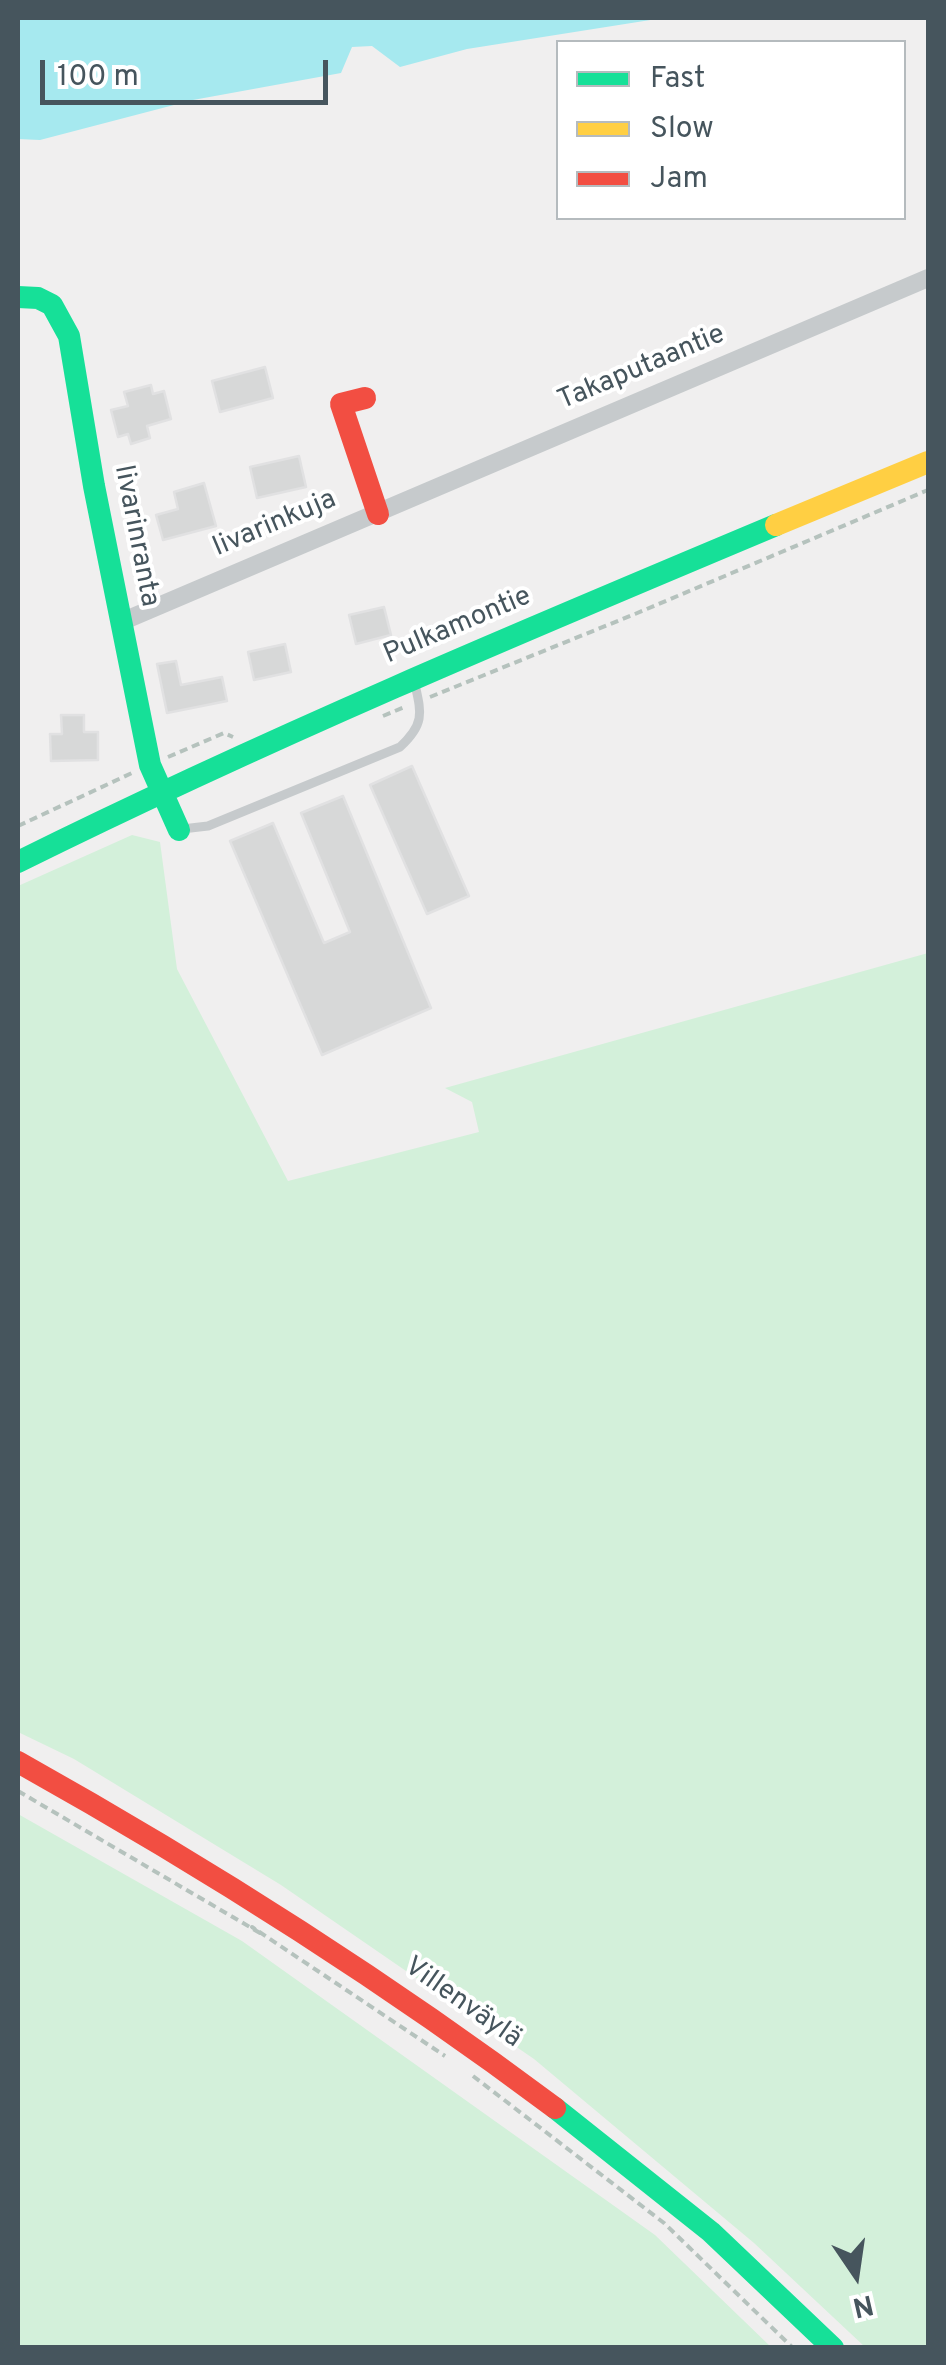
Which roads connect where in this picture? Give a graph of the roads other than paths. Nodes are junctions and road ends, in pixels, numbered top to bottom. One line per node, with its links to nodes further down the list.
1 (928, 278): 5 (street, Takaputaantie)
2 (18, 297): 6 (street, Iivarinranta)
3 (365, 398): 5 (street, Iivarinkuja)
4 (928, 462): 7 (street, Pulkamontie)
5 (378, 514): 6 (street, Iivarinkuja)
6 (121, 622): 8 (street, Iivarinranta)
7 (414, 677): 8 (street, Pulkamontie); 9 (lane)
8 (161, 791): 9 (street, Iivarinranta); 10 (street, Pulkamontie)
9 (180, 830)
10 (18, 862)
11 (18, 1762): 12 (street, Villenväylä)
12 (833, 2348)

